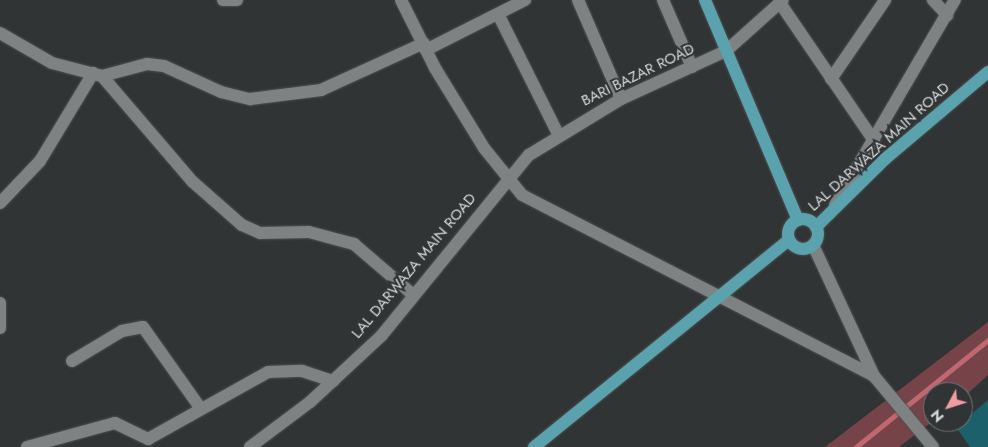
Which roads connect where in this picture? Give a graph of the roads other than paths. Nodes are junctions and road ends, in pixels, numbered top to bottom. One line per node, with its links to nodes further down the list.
1 (223, 0): 2 (street)
2 (237, 0)
3 (401, 0): 15 (street)
4 (525, 0): 12 (street)
5 (578, 0): 21 (street)
6 (663, 0): 17 (street)
7 (705, 0): 16 (main road)
8 (885, 0): 20 (street)
9 (933, 0): 13 (street)
10 (955, 0): 13 (street)
11 (782, 2): 16 (street, BARI BAZAR ROAD); 20 (street)
12 (498, 14): 15 (street); 22 (street)
13 (947, 15): 23 (street)
14 (0, 33): 19 (street)
15 (425, 46): 19 (street); 24 (street)
16 (726, 51): 17 (street, BARI BAZAR ROAD); 27 (main road)
17 (692, 67): 21 (street, BARI BAZAR ROAD)
18 (988, 72): 26 (main road, LAL DARWAZA MAIN ROAD)
19 (98, 74): 25 (street); 31 (street)
20 (832, 78): 23 (street)
21 (621, 99): 22 (street, BARI BAZAR ROAD)
22 (558, 134): 24 (street, BARI BAZAR ROAD)
23 (874, 141): 26 (street)
24 (506, 178): 31 (street, LAL DARWAZA MAIN ROAD); 32 (street)
25 (0, 203)
26 (831, 212): 28 (main road, LAL DARWAZA MAIN ROAD)
27 (798, 220): 28 (main road); 29 (main road)
28 (816, 227): 30 (main road)
29 (789, 240): 30 (main road); 32 (main road)
30 (813, 245): 36 (street)
31 (412, 293): 37 (street, LAL DARWAZA MAIN ROAD)
32 (717, 299): 36 (street); 42 (main road)
33 (0, 303): 34 (street)
34 (0, 328)
35 (72, 361): 38 (street)
36 (874, 376): 39 (street)
37 (333, 381): 38 (street); 41 (street, LAL DARWAZA MAIN ROAD)
38 (200, 409): 40 (street)
39 (932, 446)
40 (27, 447)
41 (250, 447)
42 (534, 447)

